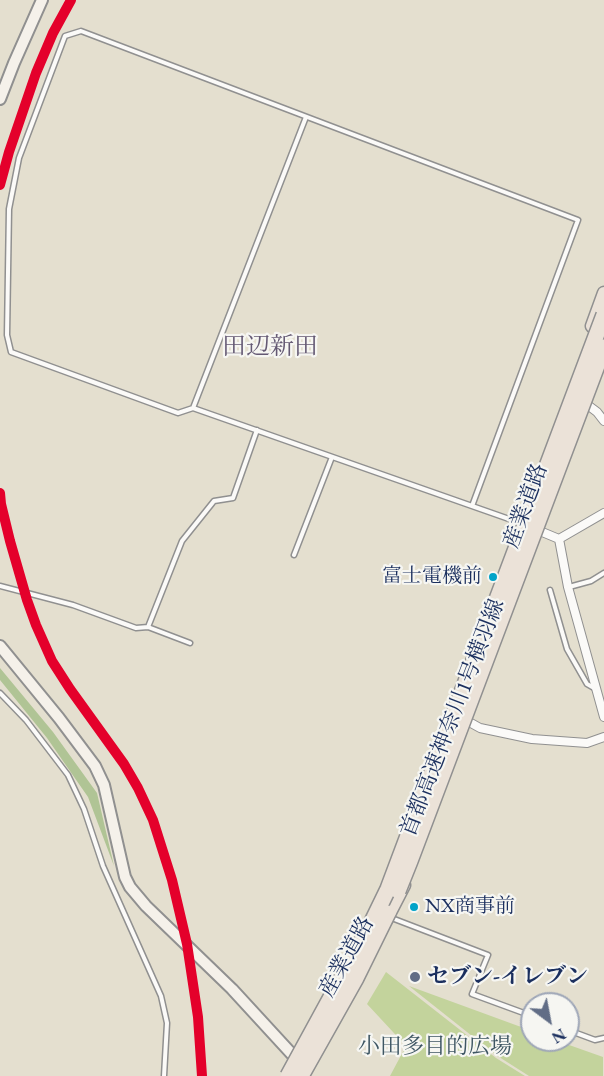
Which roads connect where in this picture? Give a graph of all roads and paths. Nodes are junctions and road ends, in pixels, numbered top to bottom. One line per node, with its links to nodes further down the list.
1 (42, 0): 2 (street)
2 (0, 99)
3 (306, 117): 10 (lane); 10 (lane); 14 (lane)
4 (604, 293): 16 (main road, 産業道路)
5 (604, 315): 40 (highway, 首都高速神奈川1号横羽線, bridge)
6 (604, 347): 37 (highway, 首都高速神奈川1号横羽線, bridge)
7 (604, 353): 8 (main road, 産業道路)
8 (601, 369): 9 (main road, 産業道路)
9 (585, 403): 11 (street); 16 (main road, 産業道路)
10 (193, 408): 12 (lane)
11 (604, 421)
12 (257, 430): 13 (lane); 23 (lane)
13 (332, 457): 14 (lane); 18 (lane)
14 (472, 506): 16 (lane)
15 (604, 513): 17 (street)
16 (527, 526): 17 (street); 28 (main road, 産業道路); 30 (main road, 産業道路)
17 (559, 539): 21 (street)
18 (294, 555)
19 (604, 573): 21 (lane)
20 (0, 586): 23 (lane)
21 (568, 587): 26 (street)
22 (550, 590): 26 (lane)
23 (148, 627): 24 (lane)
24 (190, 642)
25 (0, 646): 36 (street)
26 (597, 690): 29 (street)
27 (0, 693): 38 (lane)
28 (451, 711): 30 (street); 36 (main road, 産業道路)
29 (603, 711)
30 (468, 721): 31 (street); 32 (main road, 産業道路)
31 (604, 737)
32 (388, 917): 33 (lane); 37 (main road, 産業道路)
33 (520, 1012)
34 (580, 1034): 35 (lane)
35 (604, 1038)
36 (292, 1054): 37 (street); 39 (main road, 産業道路)
37 (306, 1075)
38 (164, 1076)
39 (280, 1076)
40 (288, 1076)

